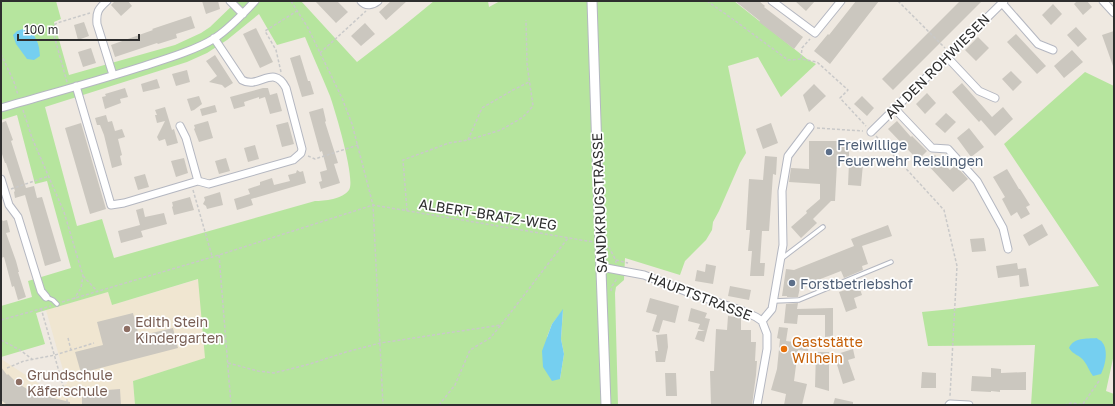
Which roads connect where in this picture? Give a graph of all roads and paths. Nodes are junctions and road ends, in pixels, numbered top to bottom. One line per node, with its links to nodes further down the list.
1 (107, 1): 14 (street)
2 (230, 1): 17 (street)
3 (255, 1): 17 (street)
4 (291, 1): 15 (path)
5 (361, 1): 13 (street)
6 (592, 1): 48 (street, SANDKRUGSTRASSE)
7 (707, 1): 25 (path)
8 (772, 1): 19 (street)
9 (841, 1): 19 (street)
10 (898, 1): 24 (path)
11 (1103, 1): 16 (street)
12 (1003, 2): 21 (street); 24 (street, AN DEN ROHWIESEN)
13 (376, 3): 22 (path)
14 (98, 12): 26 (street); 29 (path)
15 (297, 12): 22 (path); 27 (path)
16 (1114, 13)
17 (243, 14): 20 (street)
18 (526, 20): 28 (path)
19 (815, 33): 25 (path)
20 (214, 38): 26 (street); 27 (street)
21 (1053, 50)
22 (320, 53): 38 (path)
23 (1, 54): 31 (path)
24 (949, 55): 30 (street); 33 (street, AN DEN ROHWIESEN)
25 (801, 59): 36 (path)
26 (114, 75): 29 (street)
27 (282, 81): 39 (street)
28 (529, 82): 37 (path); 37 (path)
29 (73, 87): 31 (street); 42 (street)
30 (995, 98)
31 (21, 102): 32 (street); 40 (path)
32 (1, 108)
33 (895, 109): 36 (street, AN DEN ROHWIESEN); 49 (street)
34 (180, 126): 42 (street)
35 (810, 127): 36 (path); 52 (street)
36 (871, 132): 82 (path)
37 (468, 140): 45 (path)
38 (358, 145): 39 (path); 44 (path)
39 (301, 153): 42 (street)
40 (49, 176): 43 (path); 55 (path)
41 (1, 179): 43 (street)
42 (194, 182): 51 (path)
43 (5, 192): 57 (street)
44 (373, 205): 45 (path, ALBERT-BRATZ-WEG); 50 (path); 68 (path)
45 (407, 211): 47 (path, ALBERT-BRATZ-WEG)
46 (822, 227): 52 (lane)
47 (569, 238): 48 (path, ALBERT-BRATZ-WEG); 64 (path)
48 (600, 243): 54 (street, SANDKRUGSTRASSE)
49 (1008, 249)
50 (219, 255): 51 (path); 72 (path)
51 (212, 256): 56 (path)
52 (780, 259): 59 (street)
53 (891, 262): 59 (lane)
54 (601, 267): 63 (street, HAUPTSTRASSE); 80 (street, SANDKRUGSTRASSE)
55 (83, 276): 56 (path); 58 (path)
56 (98, 292): 58 (path)
57 (46, 297): 60 (lane)
58 (74, 299): 60 (path)
59 (774, 301): 63 (street)
60 (57, 304): 61 (path)
61 (41, 308): 62 (path); 70 (path)
62 (1, 320)
63 (762, 321): 81 (street, HAUPTSTRASSE)
64 (501, 325): 68 (path); 79 (path)
65 (68, 338): 69 (path)
66 (1, 340): 71 (path)
67 (94, 343): 69 (path)
68 (380, 343): 72 (path); 78 (path)
69 (71, 350): 70 (path)
70 (55, 355): 71 (path); 76 (path)
71 (32, 359): 73 (path)
72 (228, 363): 77 (path)
73 (7, 368)
74 (1099, 382): 75 (path)
75 (1083, 404): 84 (path); 85 (path)
76 (67, 405)
77 (231, 405)
78 (383, 405)
79 (439, 405)
80 (606, 405)
81 (757, 405)
82 (949, 405): 83 (street)
83 (969, 405)
84 (1064, 405)
85 (1087, 405)

